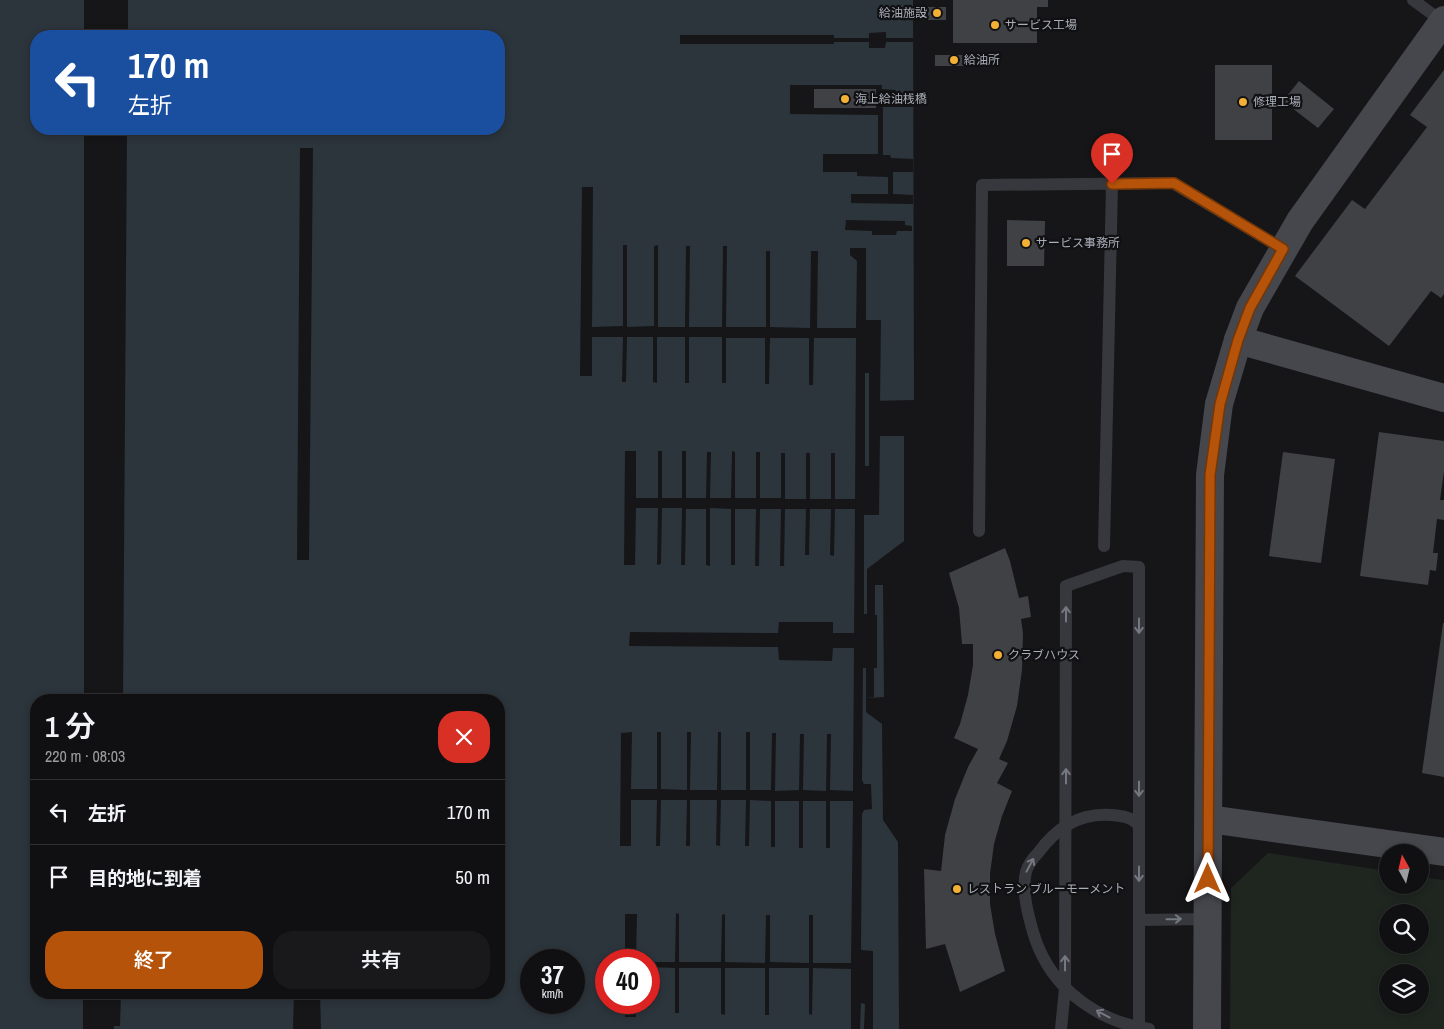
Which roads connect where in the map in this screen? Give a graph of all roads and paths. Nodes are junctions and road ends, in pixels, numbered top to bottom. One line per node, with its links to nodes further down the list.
1 (1413, 0): 2 (lane)
2 (1443, 21): 4 (street)
3 (1112, 184): 4 (lane); 7 (lane); 8 (lane)
4 (1283, 249): 5 (street)
5 (1238, 340): 6 (street); 9 (street)
6 (1444, 398)
7 (979, 531)
8 (1104, 546)
9 (1209, 819): 12 (street); 13 (street)
10 (1066, 825): 11 (lane); 11 (lane, one-way to 11); 15 (lane, one-way to 10); 15 (lane, one-way to 10)
11 (1139, 825): 14 (lane, one-way to 14)
12 (1444, 852)
13 (1208, 919): 14 (lane, one-way to 13); 18 (street)
14 (1139, 920): 16 (lane)
15 (1066, 988): 16 (lane, one-way to 15); 17 (lane)
16 (1142, 1028)
17 (1061, 1029)
18 (1207, 1029)

